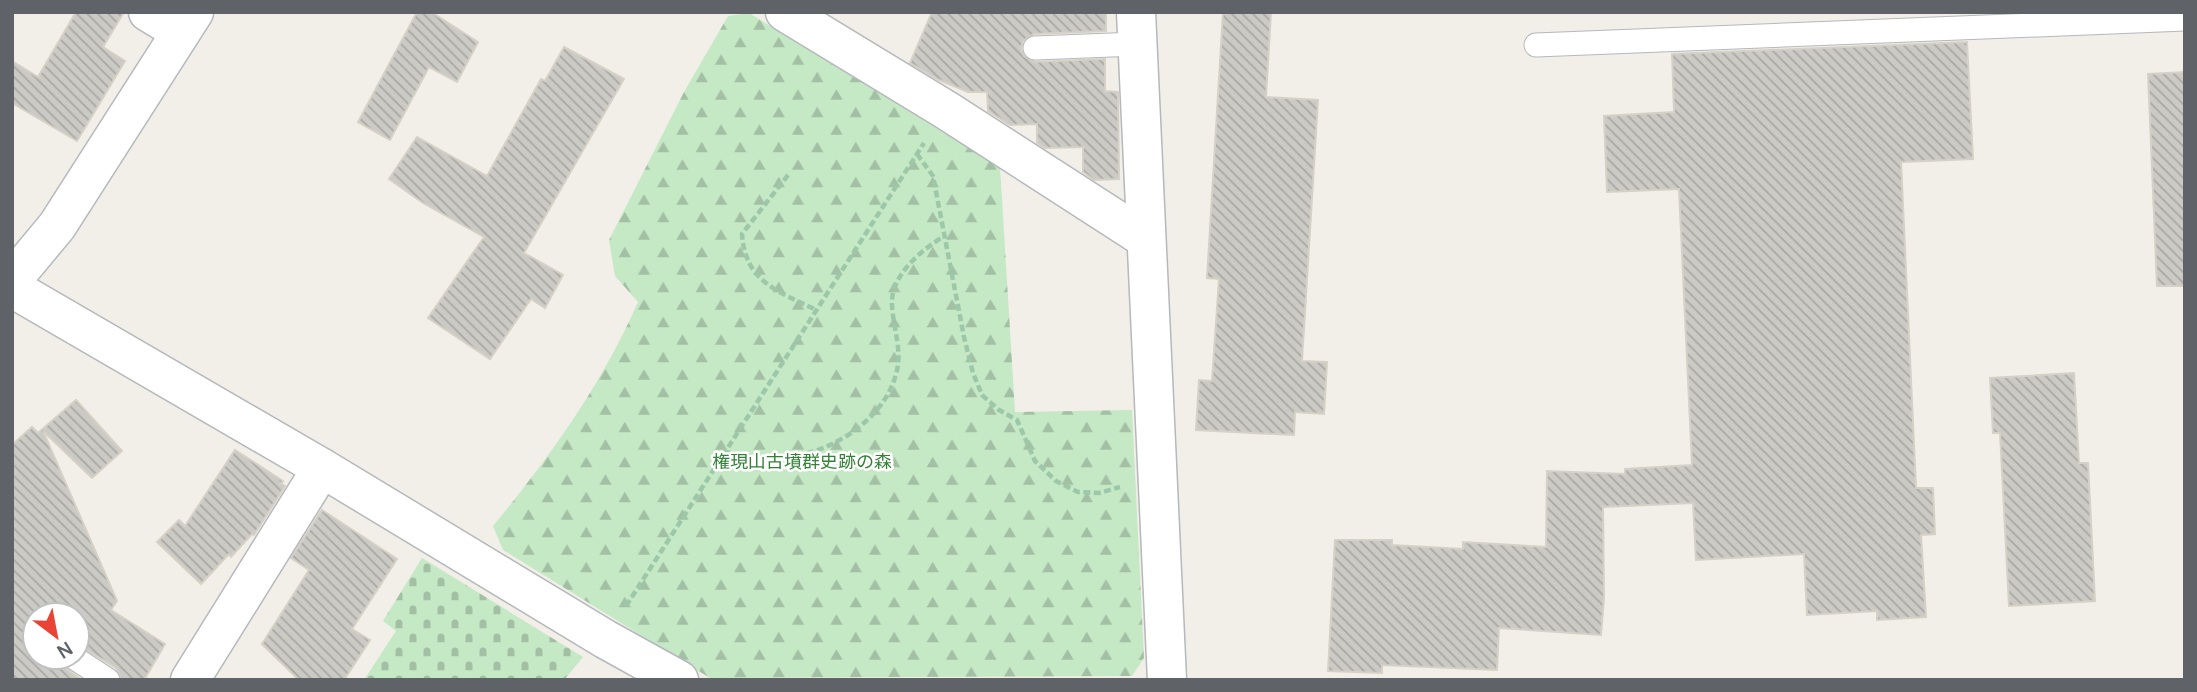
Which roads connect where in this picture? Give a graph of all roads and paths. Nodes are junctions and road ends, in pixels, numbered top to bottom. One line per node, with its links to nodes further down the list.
1 (148, 12): 4 (street)
2 (785, 12): 8 (street)
3 (2185, 19): 6 (lane)
4 (188, 22): 13 (street)
5 (1137, 28): 7 (lane); 12 (street)
6 (1536, 46)
7 (1035, 48)
8 (946, 110): 9 (path); 12 (street)
9 (917, 154): 11 (path); 15 (path)
10 (788, 175): 15 (path)
11 (944, 236): 16 (path); 17 (path)
12 (1146, 239): 17 (street)
13 (12, 280)
14 (12, 288): 18 (street)
15 (816, 310): 16 (path)
16 (724, 452): 19 (path)
17 (1157, 466): 24 (street)
18 (322, 468): 19 (street); 22 (street)
19 (605, 639): 23 (street)
20 (91, 669): 21 (lane)
21 (108, 680)
22 (190, 680)
23 (679, 680)
24 (1167, 680)

